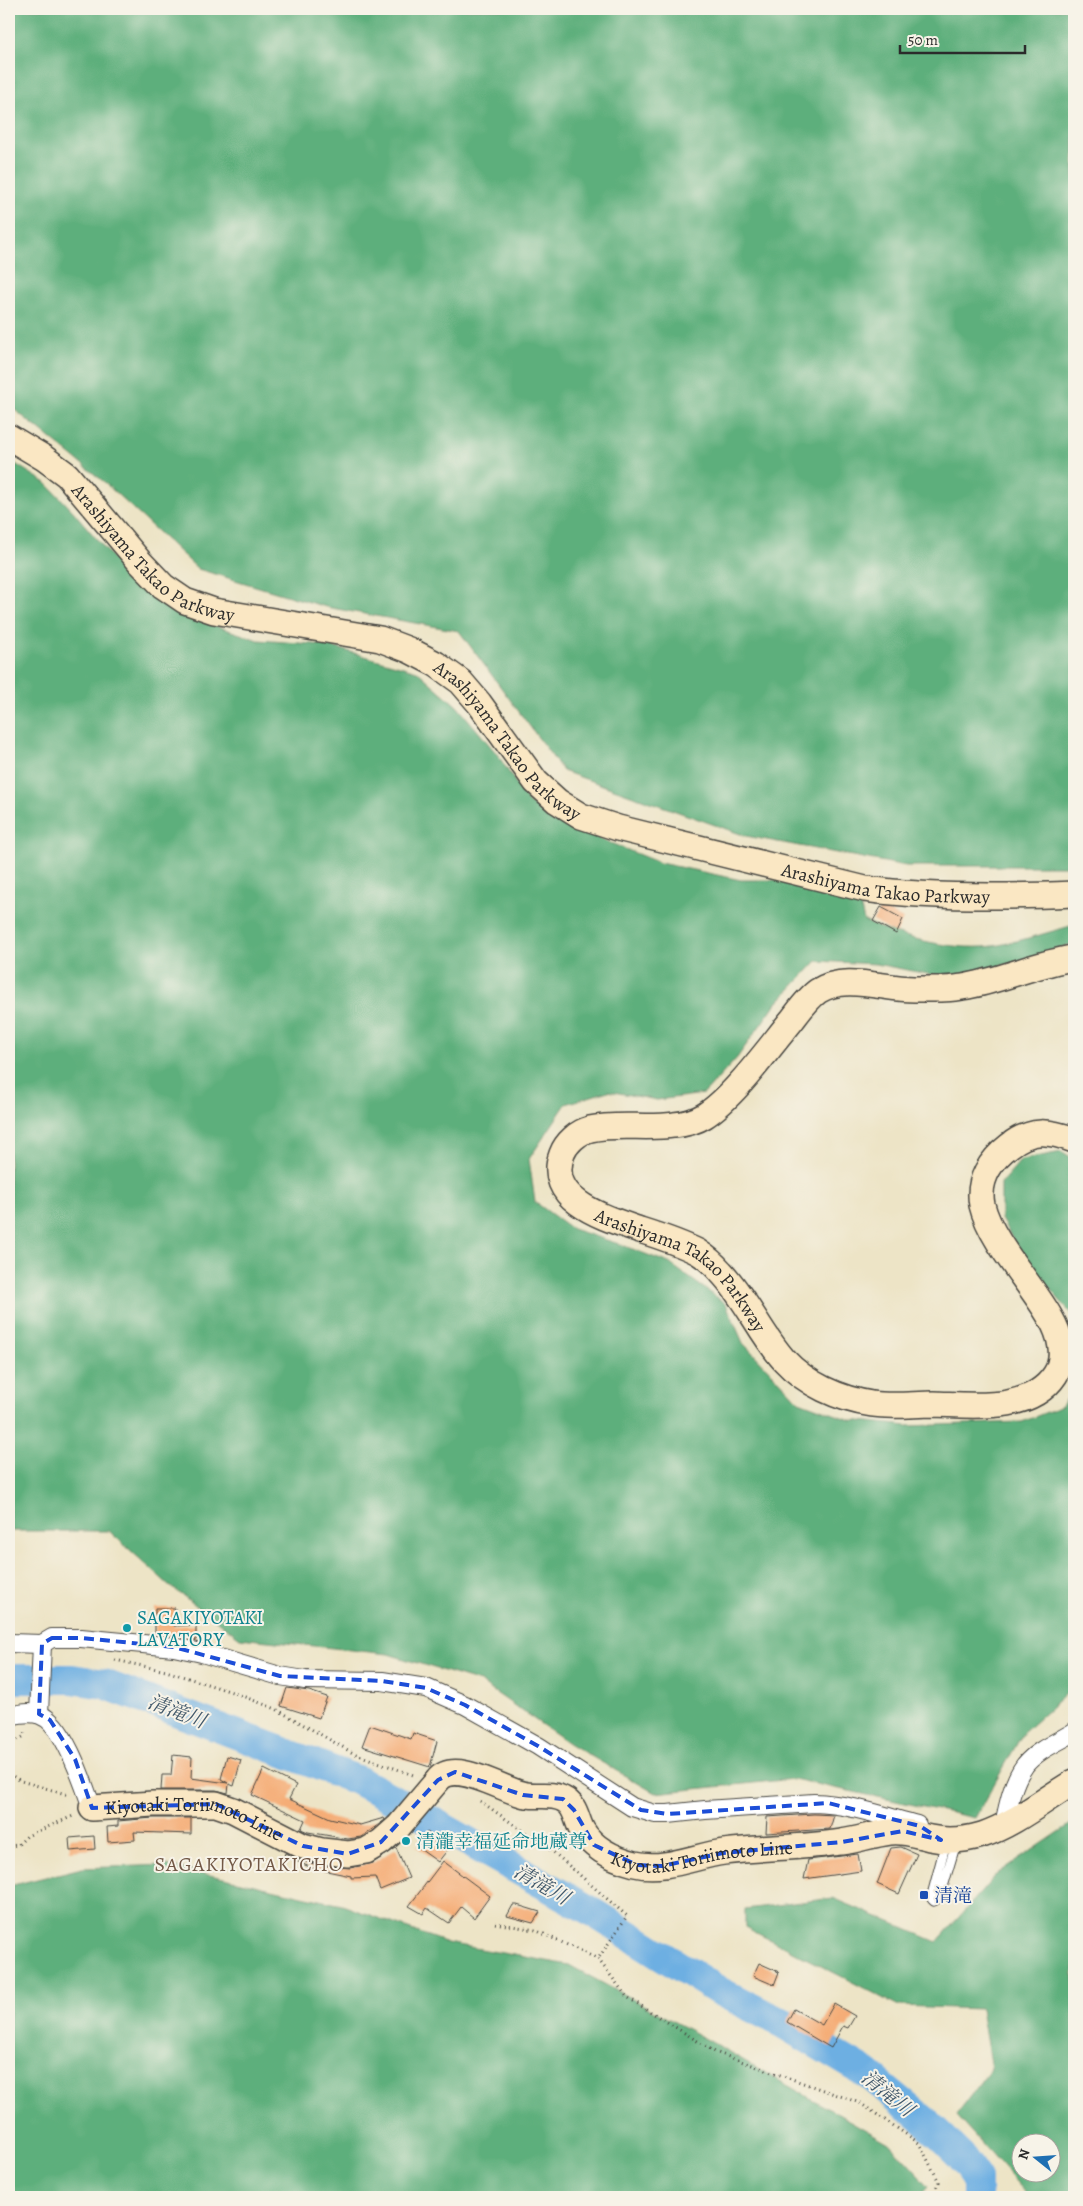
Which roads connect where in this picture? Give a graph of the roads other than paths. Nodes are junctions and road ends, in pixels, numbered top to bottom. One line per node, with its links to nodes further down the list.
1 (9, 437): 2 (street, Arashiyama Takao Parkway)
2 (1074, 894)
3 (1074, 958): 4 (street, Arashiyama Takao Parkway)
4 (1074, 1140)
5 (9, 1643): 6 (street)
6 (42, 1647): 7 (street); 13 (street)
7 (39, 1712): 8 (street); 11 (street)
8 (9, 1716)
9 (1074, 1732): 12 (street)
10 (1074, 1782): 12 (street, Kiyotaki Toriimoto Line)
11 (91, 1804): 13 (street, Kiyotaki Toriimoto Line, bridge)
12 (1004, 1825): 13 (street, Kiyotaki Toriimoto Line)
13 (948, 1840): 13 (lane)

